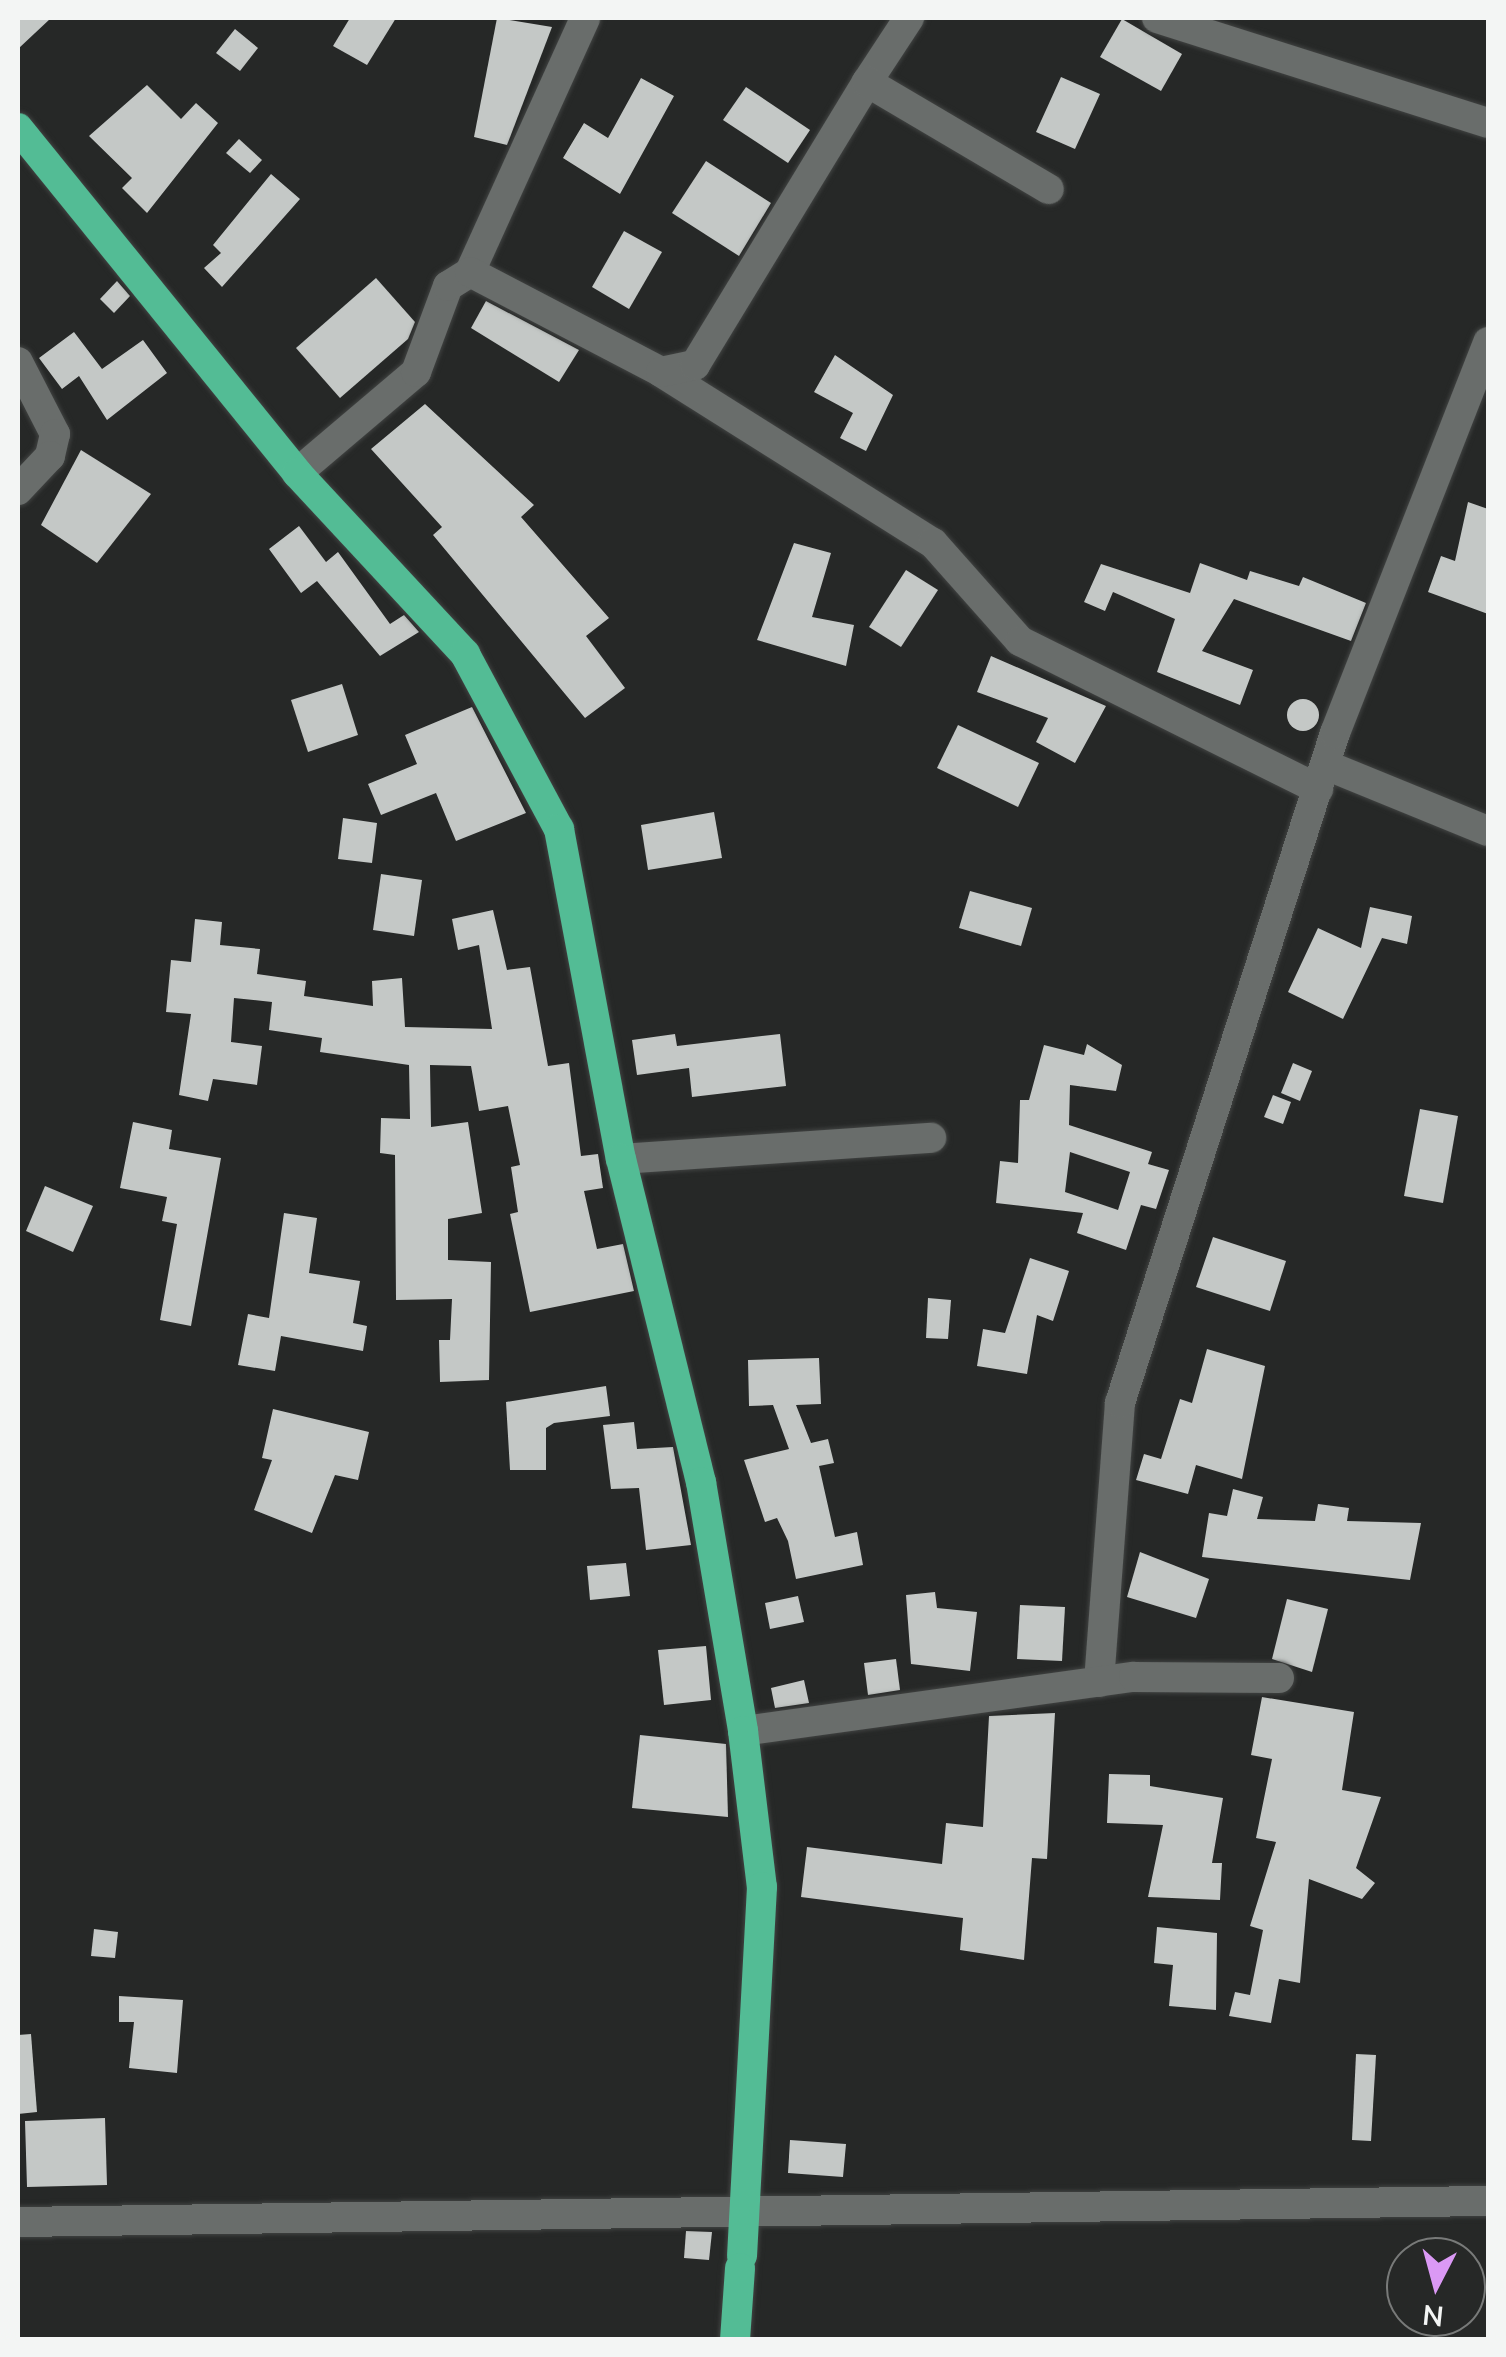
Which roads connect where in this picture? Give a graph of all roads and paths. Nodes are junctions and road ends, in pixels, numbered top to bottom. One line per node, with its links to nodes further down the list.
1 (585, 18): 8 (street)
2 (909, 18): 4 (street)
3 (1157, 18): 5 (street)
4 (866, 82): 7 (street); 11 (street)
5 (1488, 123)
6 (18, 128): 12 (highway)
7 (1049, 188)
8 (470, 272): 11 (street); 12 (street)
9 (1488, 342): 14 (street)
10 (18, 362): 13 (street)
11 (661, 372): 14 (street)
12 (297, 473): 17 (highway)
13 (18, 490)
14 (1322, 777): 15 (street); 19 (street)
15 (1488, 832)
16 (931, 1138): 17 (street)
17 (621, 1159): 20 (highway)
18 (1278, 1678): 19 (street)
19 (1099, 1682): 20 (street)
20 (743, 1732): 22 (highway)
21 (1488, 2202): 22 (street)
22 (743, 2214): 23 (street); 24 (highway)
23 (18, 2222)
24 (735, 2340)

